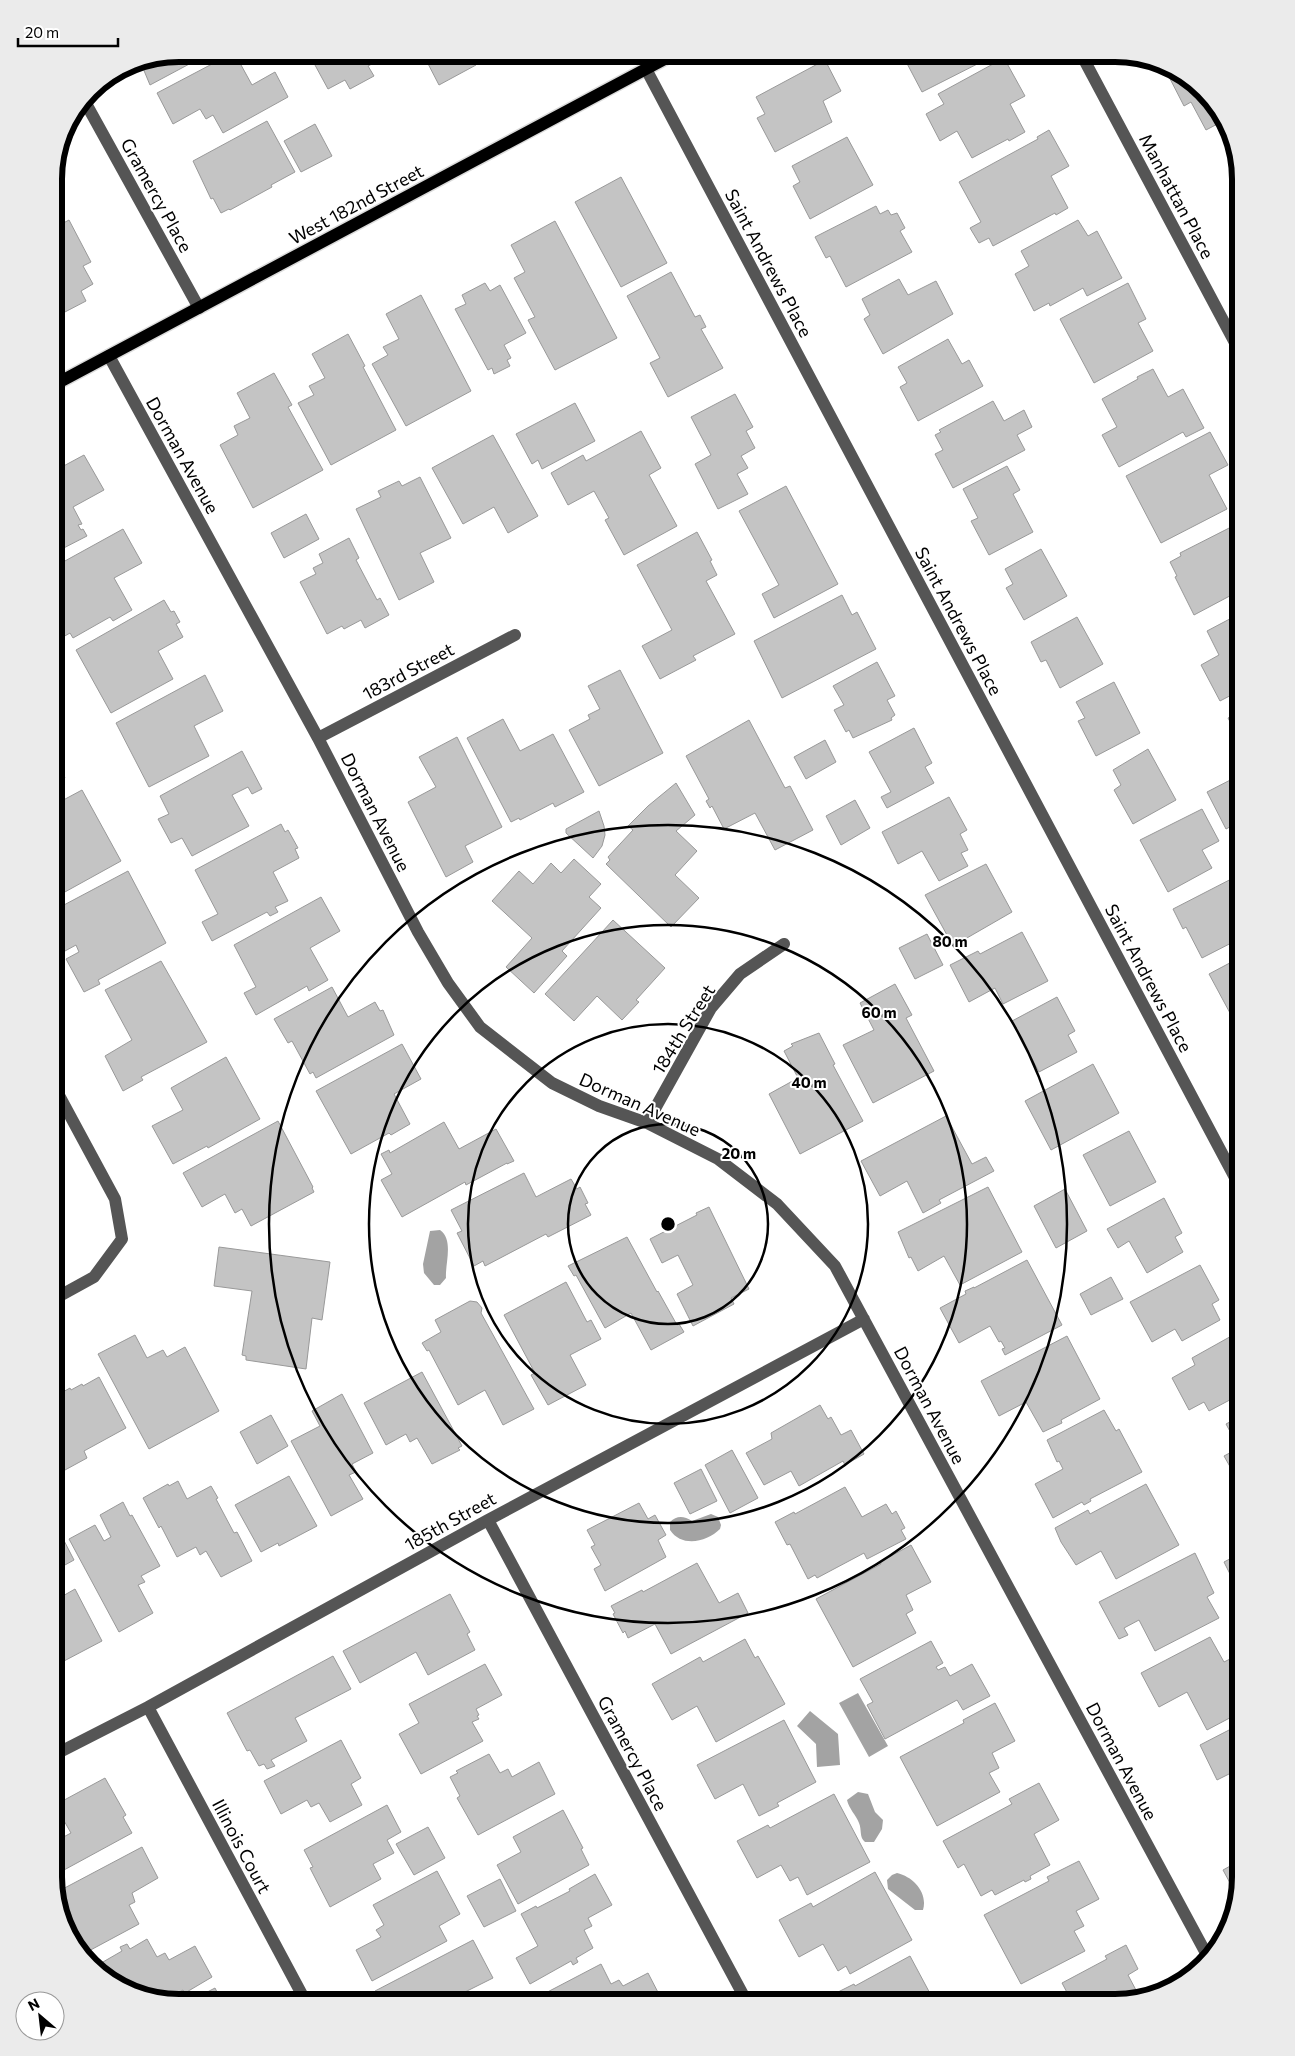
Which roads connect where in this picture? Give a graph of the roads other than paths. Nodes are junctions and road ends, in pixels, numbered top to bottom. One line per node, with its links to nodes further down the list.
1 (658, 63): 3 (main road, West 182nd Street)
2 (1086, 63): 6 (street, Manhattan Place)
3 (646, 69): 5 (main road, West 182nd Street); 14 (street, Saint Andrews Place)
4 (88, 107): 5 (street, Gramercy Place)
5 (199, 308): 7 (main road, West 182nd Street)
6 (1232, 337)
7 (108, 356): 8 (main road, West 182nd Street); 10 (street, Dorman Avenue)
8 (63, 380)
9 (515, 635): 10 (street, 183rd Street)
10 (318, 738): 13 (street, Dorman Avenue)
11 (784, 944): 13 (street, 184th Street)
12 (63, 1103): 15 (street)
13 (647, 1123): 16 (street, Dorman Avenue)
14 (1232, 1172)
15 (63, 1294)
16 (864, 1319): 17 (street, 185th Street); 20 (street, Dorman Avenue)
17 (488, 1520): 18 (street, 185th Street); 22 (street, Gramercy Place)
18 (148, 1707): 19 (street, 185th Street); 21 (street, Illinois Court)
19 (63, 1750)
20 (1205, 1952)
21 (301, 1993)
22 (742, 1994)

